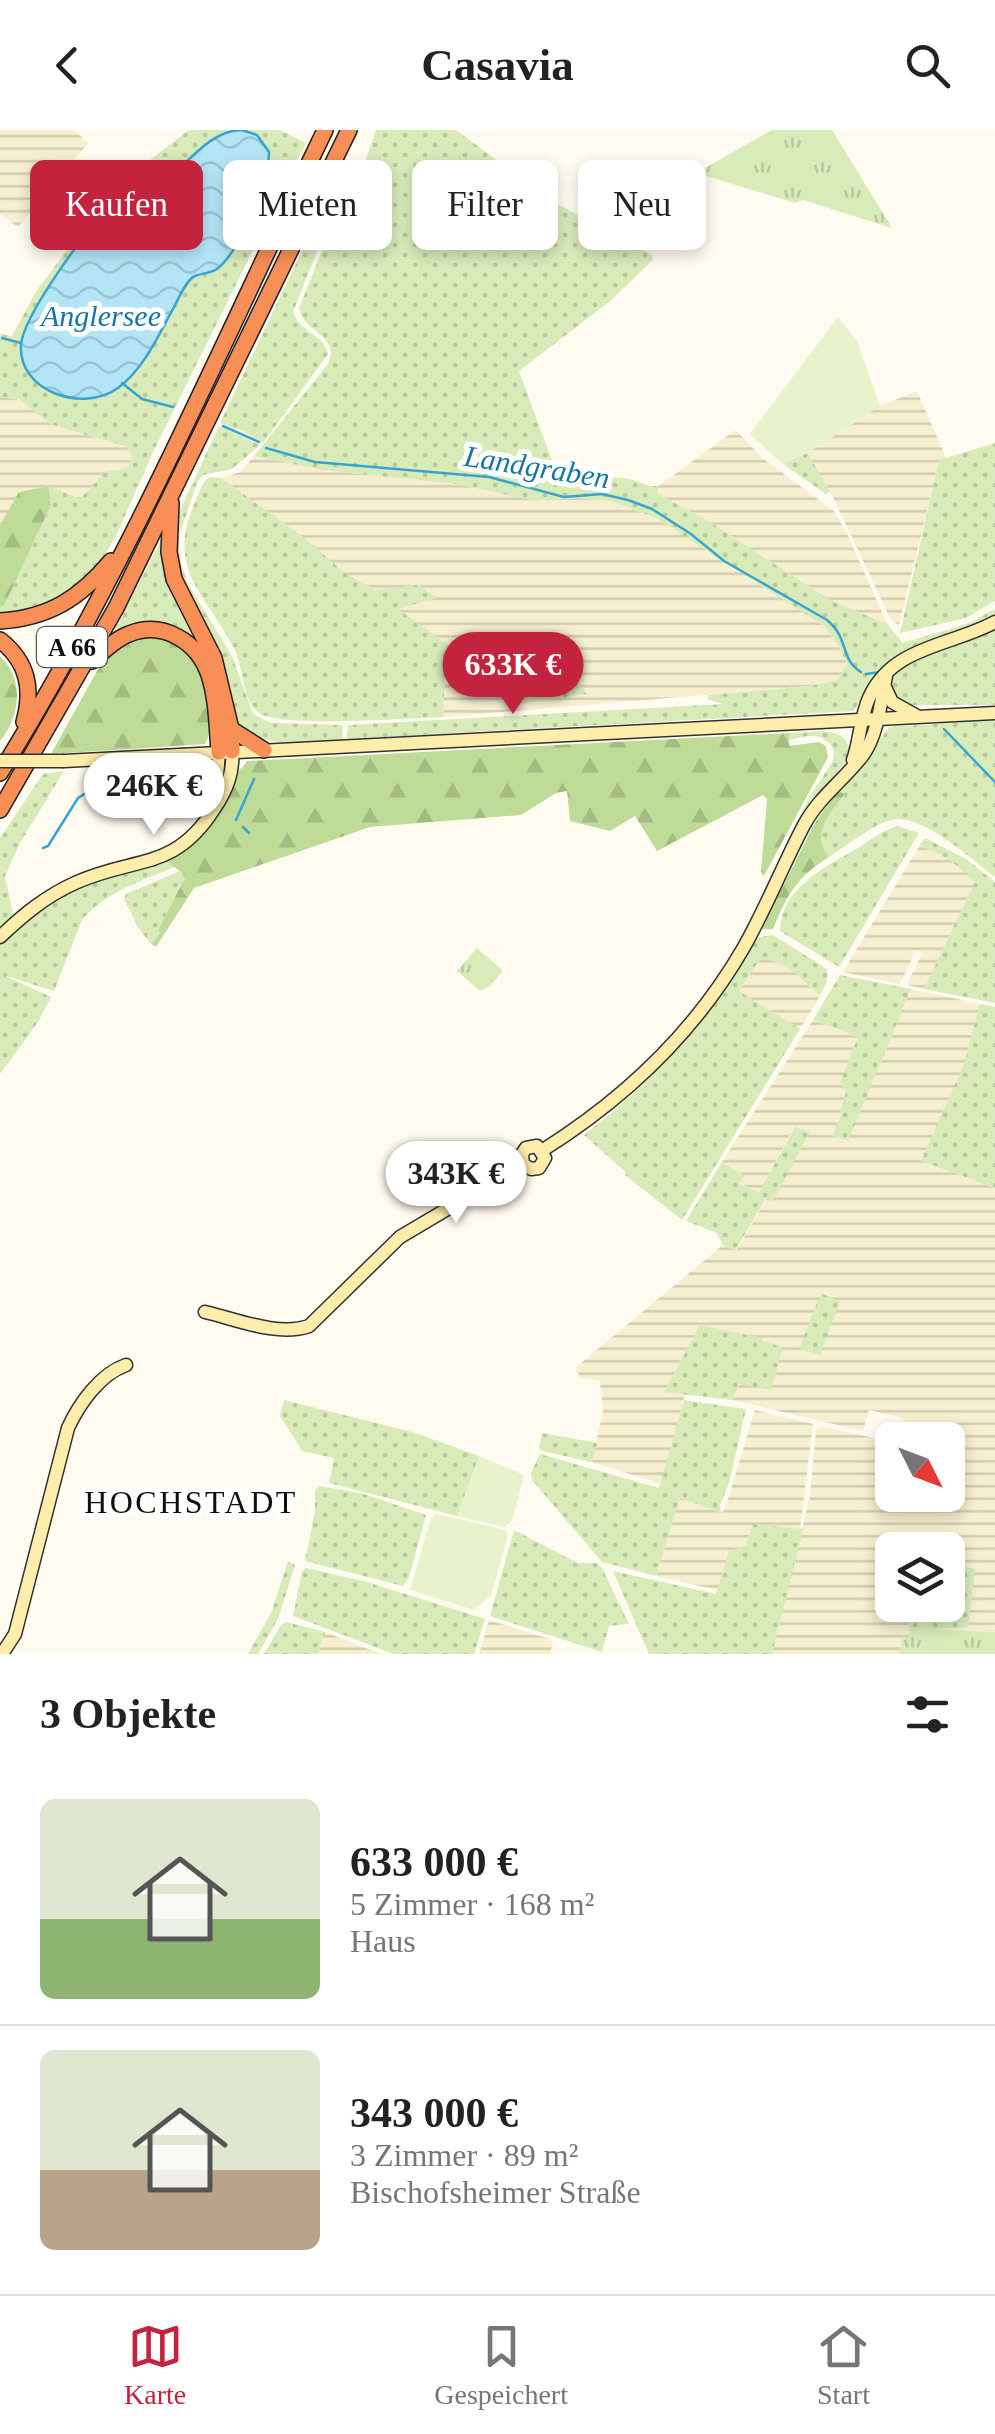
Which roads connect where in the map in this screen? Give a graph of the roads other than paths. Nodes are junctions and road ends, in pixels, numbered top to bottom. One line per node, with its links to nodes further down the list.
1 (325, 130): 4 (highway, A 66)
2 (350, 130): 3 (highway, A 66)
3 (172, 496): 8 (highway, A 66); 15 (highway)
4 (126, 543): 5 (highway); 16 (highway, A 66)
5 (0, 621)
6 (995, 622): 9 (street)
7 (0, 640): 16 (highway)
8 (85, 667): 19 (highway); 25 (highway, A 66)
9 (885, 680): 11 (street); 12 (street); 13 (street)
10 (995, 713): 11 (street)
11 (919, 716): 12 (street)
12 (877, 719): 13 (street); 22 (street)
13 (862, 720): 14 (street); 18 (street)
14 (828, 721): 17 (street); 18 (street)
15 (231, 729): 17 (highway); 19 (highway)
16 (14, 750): 23 (highway, A 66)
17 (264, 750): 19 (street)
18 (857, 750): 22 (street)
19 (226, 752): 20 (street); 24 (street); 26 (street)
20 (179, 754): 21 (street, bridge); 24 (street)
21 (0, 760)
22 (851, 767): 28 (street)
23 (0, 773)
24 (218, 784): 26 (street)
25 (0, 810)
26 (212, 812): 27 (street)
27 (0, 937)
28 (205, 1312)
29 (126, 1365): 30 (street)
30 (6, 1650)

